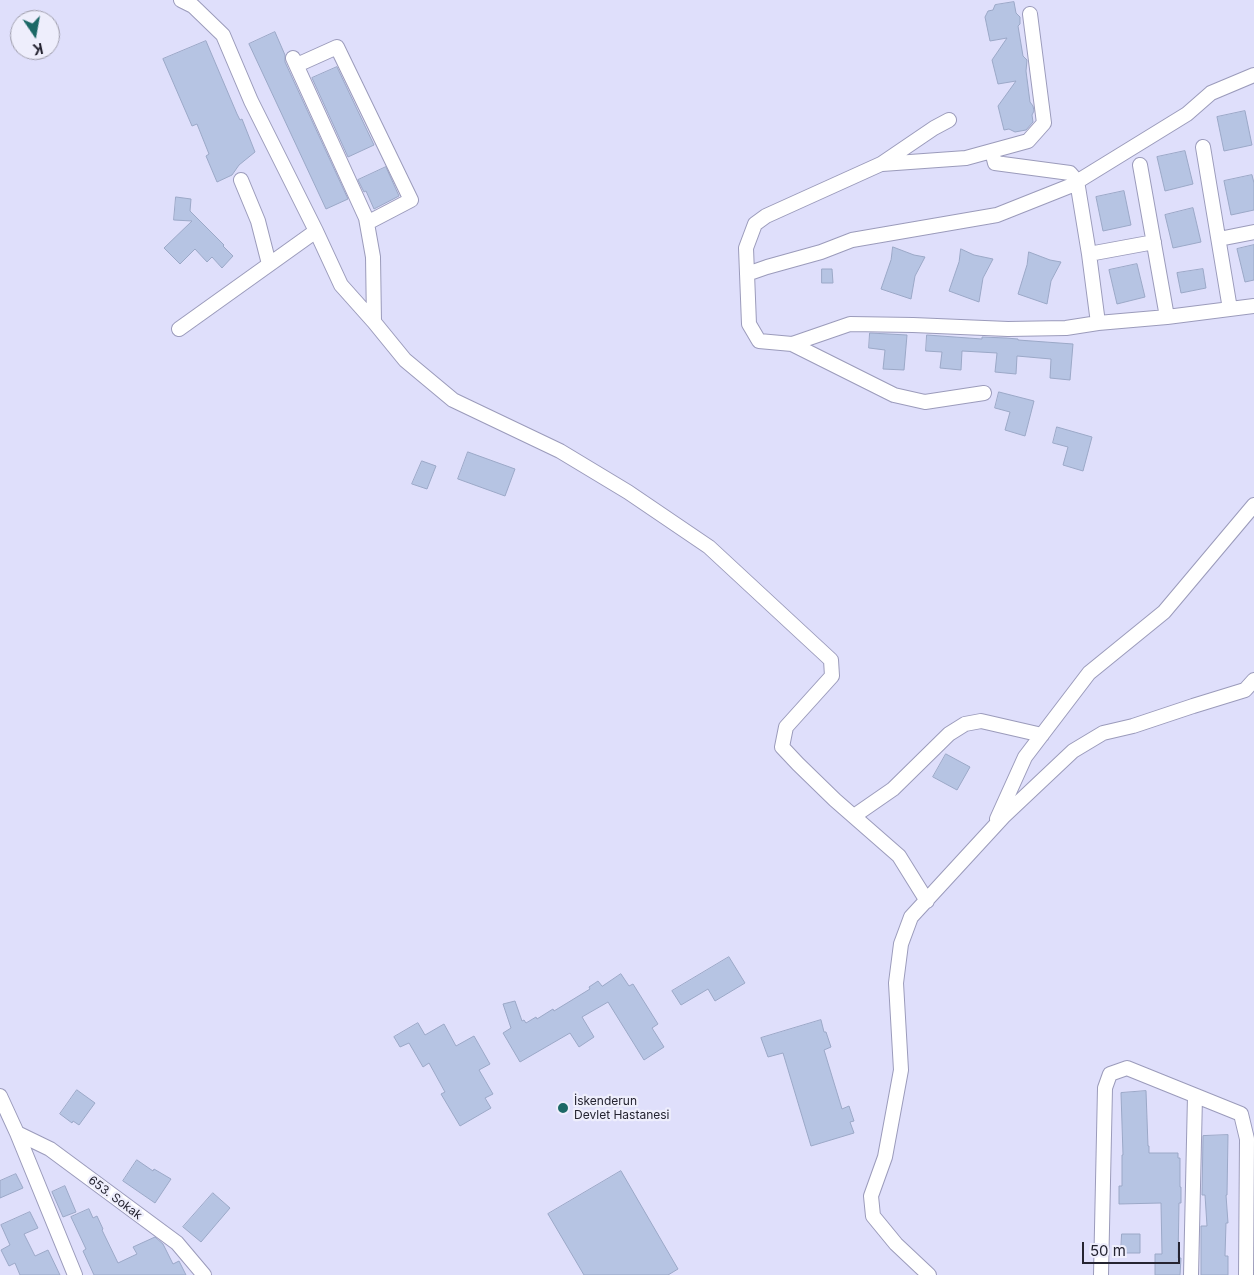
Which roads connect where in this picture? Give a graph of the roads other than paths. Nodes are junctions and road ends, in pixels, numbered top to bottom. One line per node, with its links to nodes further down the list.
1 (181, 0): 12 (street)
2 (1030, 14): 6 (street)
3 (1254, 75): 10 (street)
4 (949, 120): 7 (street)
5 (1204, 147): 14 (street)
6 (992, 151): 7 (street); 10 (street)
7 (881, 164): 18 (street)
8 (1140, 165): 15 (street)
9 (242, 180): 17 (street)
10 (1077, 181): 16 (street); 18 (street)
11 (366, 223): 11 (street); 22 (street)
12 (316, 231): 17 (street); 22 (street)
13 (1254, 232): 14 (street)
14 (1219, 239): 20 (street)
15 (1154, 242): 16 (street); 21 (street)
16 (1089, 254): 23 (street)
17 (269, 264): 24 (street)
18 (747, 274): 25 (street)
19 (1254, 306): 20 (street)
20 (1230, 309): 21 (street)
21 (1167, 317): 23 (street)
22 (374, 322): 30 (street)
23 (1098, 323): 25 (street)
24 (179, 329)
25 (792, 344): 26 (street)
26 (984, 393)
27 (1254, 506): 29 (street)
28 (1254, 680): 31 (street)
29 (1042, 735): 30 (street); 31 (street)
30 (854, 816): 32 (street)
31 (993, 829): 32 (street)
32 (927, 901): 38 (street)
33 (0, 1096): 35 (street)
34 (1195, 1096): 39 (street); 40 (street); 41 (street)
35 (17, 1133): 36 (street); 37 (street, 653. Sokak)
36 (75, 1275)
37 (204, 1275)
38 (929, 1275)
39 (1101, 1275)
40 (1191, 1275)
41 (1246, 1275)

